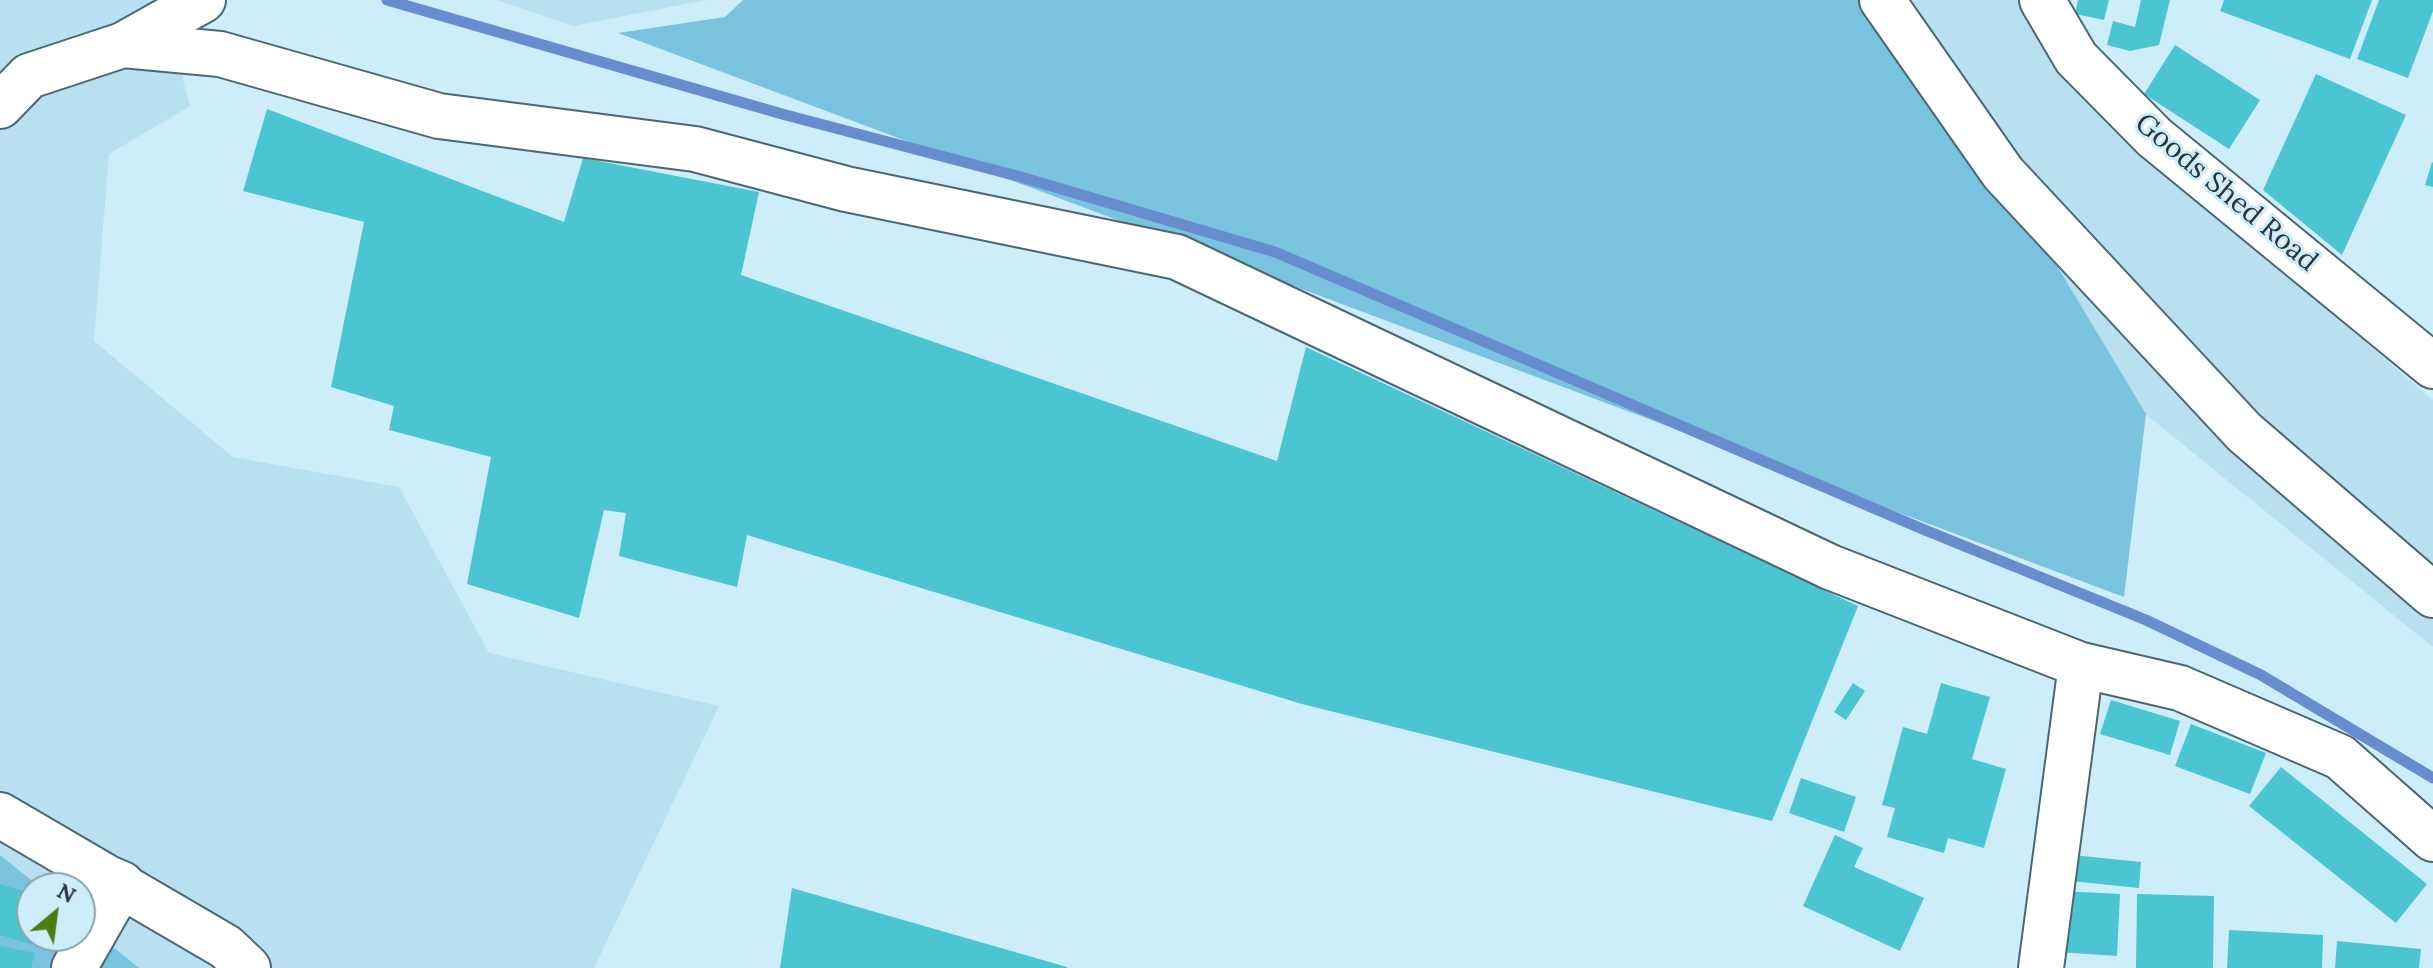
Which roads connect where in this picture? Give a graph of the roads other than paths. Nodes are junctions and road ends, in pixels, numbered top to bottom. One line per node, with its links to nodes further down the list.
1 (1882, 0): 7 (street)
2 (2042, 0): 6 (street, Goods Shed Road)
3 (192, 8): 4 (street)
4 (123, 45): 5 (street); 8 (street)
5 (0, 106)
6 (2433, 366)
7 (2433, 595)
8 (2081, 665): 11 (street); 15 (street)
9 (0, 815): 12 (street)
10 (0, 830): 12 (street)
11 (2433, 839)
12 (122, 884): 13 (street); 14 (street)
13 (74, 968)
14 (248, 968)
15 (2041, 968)

